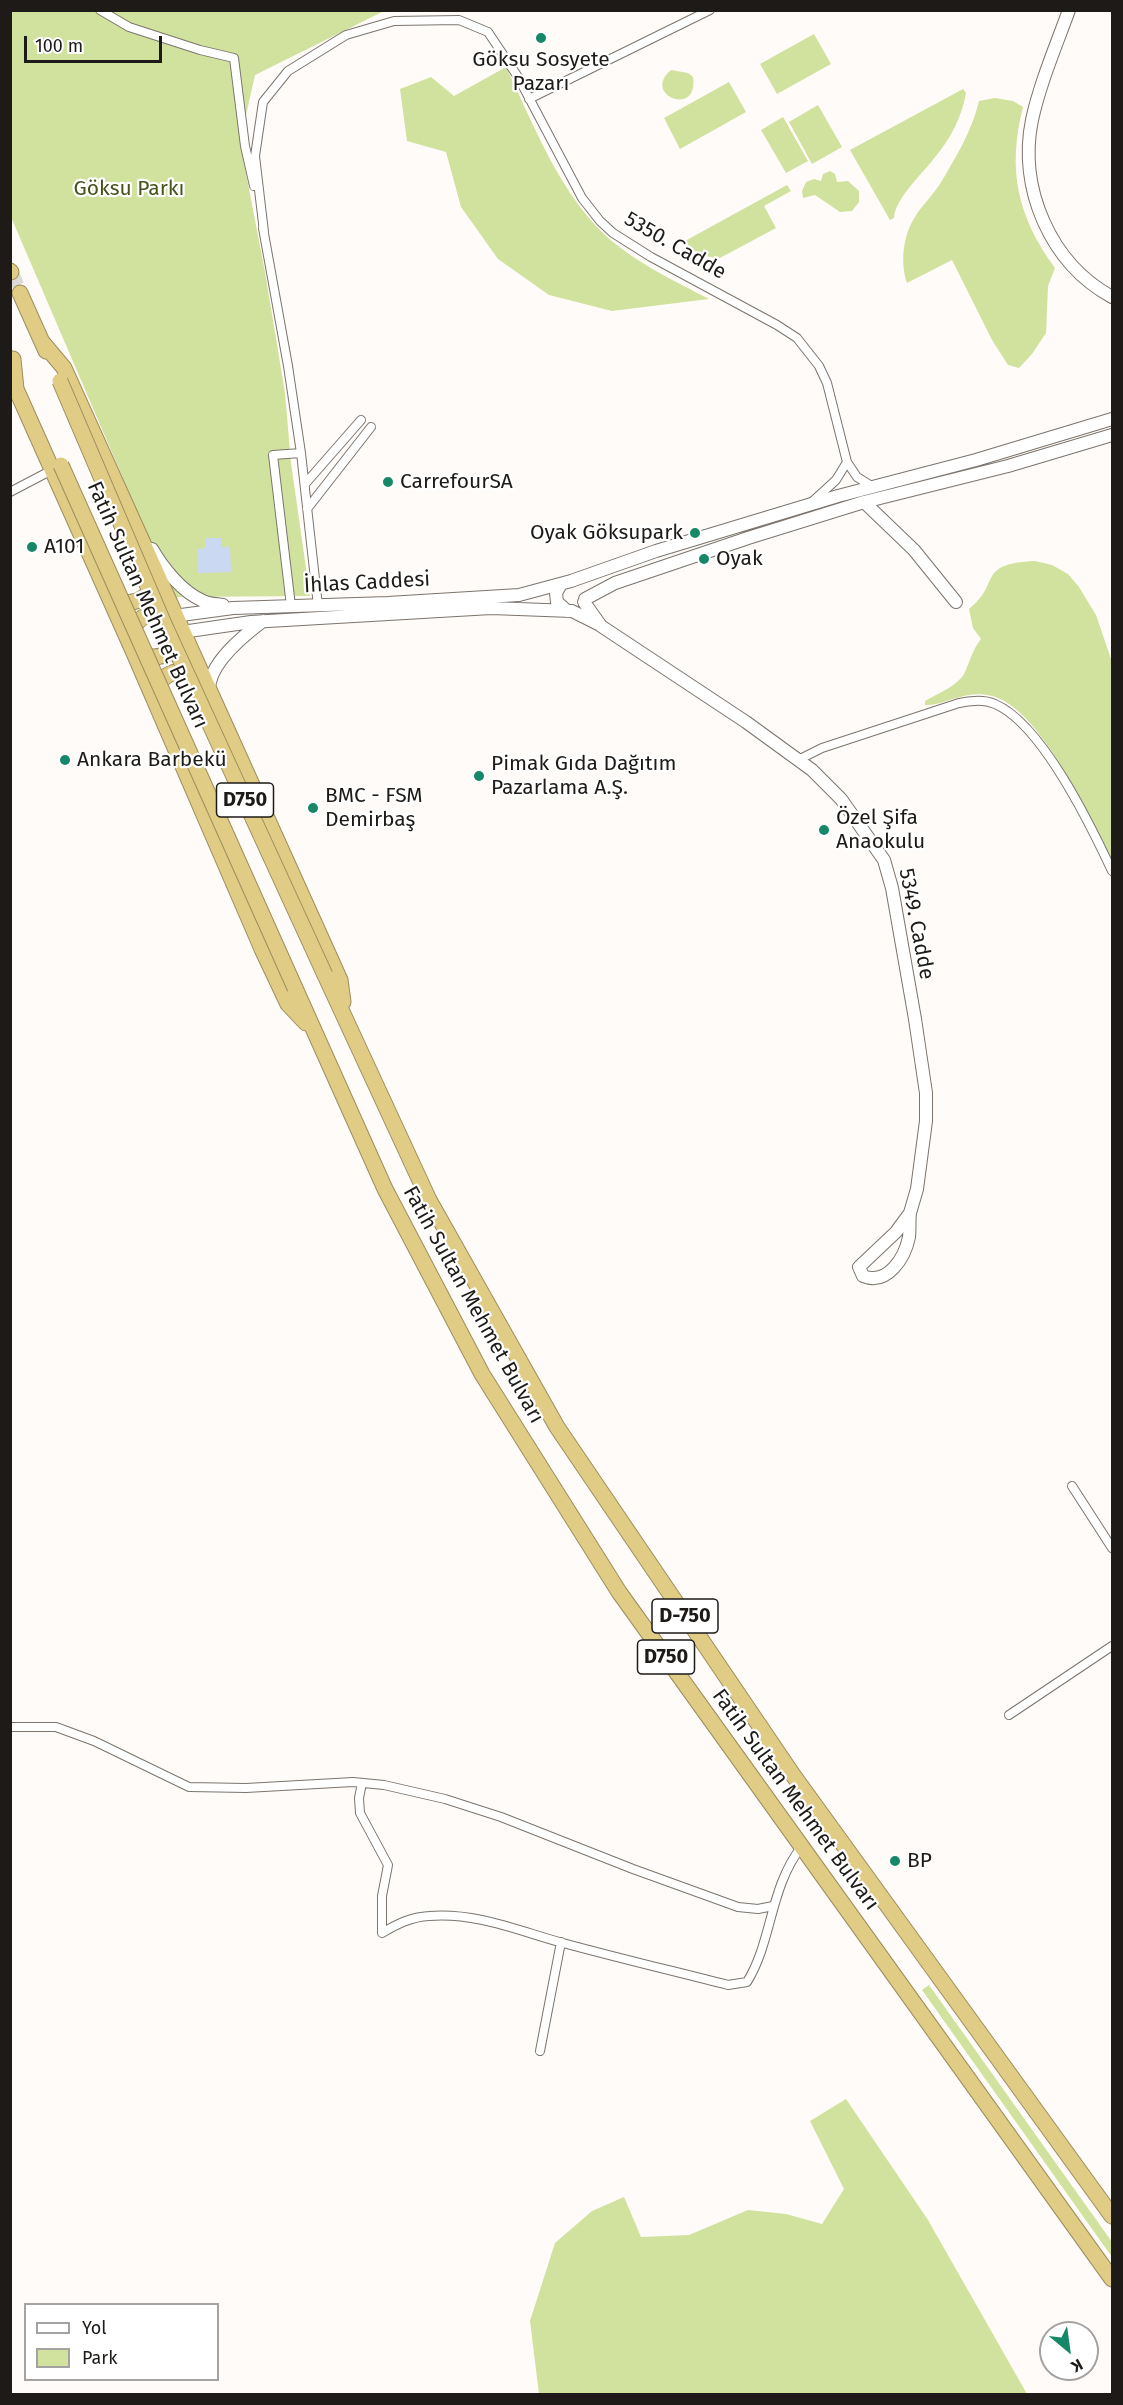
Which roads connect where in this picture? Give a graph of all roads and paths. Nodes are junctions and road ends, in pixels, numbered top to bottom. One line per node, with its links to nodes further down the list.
1 (100, 10): 5 (street, 5350. Cadde)
2 (710, 10): 4 (street)
3 (1069, 10): 7 (main road)
4 (529, 99): 5 (street, 5350. Cadde); 15 (street, 5350. Cadde)
5 (264, 232): 14 (street, 5350. Cadde)
6 (20, 293): 8 (highway, Fatih Sultan Mehmet Bulvarı / D750)
7 (1113, 297)
8 (43, 343): 17 (highway); 43 (highway, Fatih Sultan Mehmet Bulvarı / D750, bridge)
9 (12, 355): 16 (highway); 45 (highway, Fatih Sultan Mehmet Bulvarı / D750, bridge)
10 (1113, 419): 19 (main road)
11 (361, 420): 18 (street)
12 (371, 427): 23 (street)
13 (1113, 435): 19 (main road)
14 (301, 453): 18 (street, 5350. Cadde); 29 (street)
15 (847, 462): 19 (street, 5350. Cadde); 22 (street)
16 (52, 470): 20 (street); 26 (highway)
17 (113, 481): 24 (highway); 31 (main road)
18 (305, 484): 23 (street, 5350. Cadde)
19 (879, 490): 21 (main road); 22 (main road, İhlas Caddesi)
20 (10, 492)
21 (864, 502): 27 (main road); 28 (main road)
22 (807, 506): 25 (main road, İhlas Caddesi)
23 (308, 509): 30 (street, 5350. Cadde)
24 (156, 575): 26 (highway); 33 (highway)
25 (566, 582): 27 (main road); 30 (main road, İhlas Caddesi); 32 (main road)
26 (108, 595): 37 (highway)
27 (585, 601): 32 (main road); 35 (main road, 5349. Cadde)
28 (956, 602)
29 (291, 606): 30 (main road, İhlas Caddesi); 31 (main road, İhlas Caddesi)
30 (318, 606)
31 (233, 608): 33 (main road, İhlas Caddesi)
32 (570, 611): 34 (main road, İhlas Caddesi); 35 (main road)
33 (174, 616): 36 (highway); 37 (highway)
34 (263, 621): 36 (main road, İhlas Caddesi); 39 (main road)
35 (601, 626): 41 (main road, 5349. Cadde)
36 (182, 632): 38 (highway); 39 (highway)
37 (126, 636): 38 (highway)
38 (134, 653): 40 (highway)
39 (206, 686): 40 (highway); 44 (highway)
40 (153, 698): 45 (highway)
41 (798, 760): 42 (street); 46 (main road, 5349. Cadde)
42 (1113, 872)
43 (325, 975): 44 (highway, Fatih Sultan Mehmet Bulvarı / D-750)
44 (346, 1023): 57 (highway, Fatih Sultan Mehmet Bulvarı / D-750)
45 (316, 1035): 53 (highway, Fatih Sultan Mehmet Bulvarı / D750)
46 (910, 1213): 46 (main road, 5349. Cadde)
47 (1072, 1486): 48 (street)
48 (1113, 1548)
49 (1113, 1646): 50 (street)
50 (1009, 1715)
51 (10, 1727): 52 (street)
52 (362, 1783): 54 (street); 55 (street)
53 (802, 1846): 54 (street); 58 (highway, Fatih Sultan Mehmet Bulvarı / D750)
54 (773, 1906): 55 (street)
55 (561, 1942): 56 (street)
56 (540, 2051)
57 (1113, 2216)
58 (1113, 2279)

